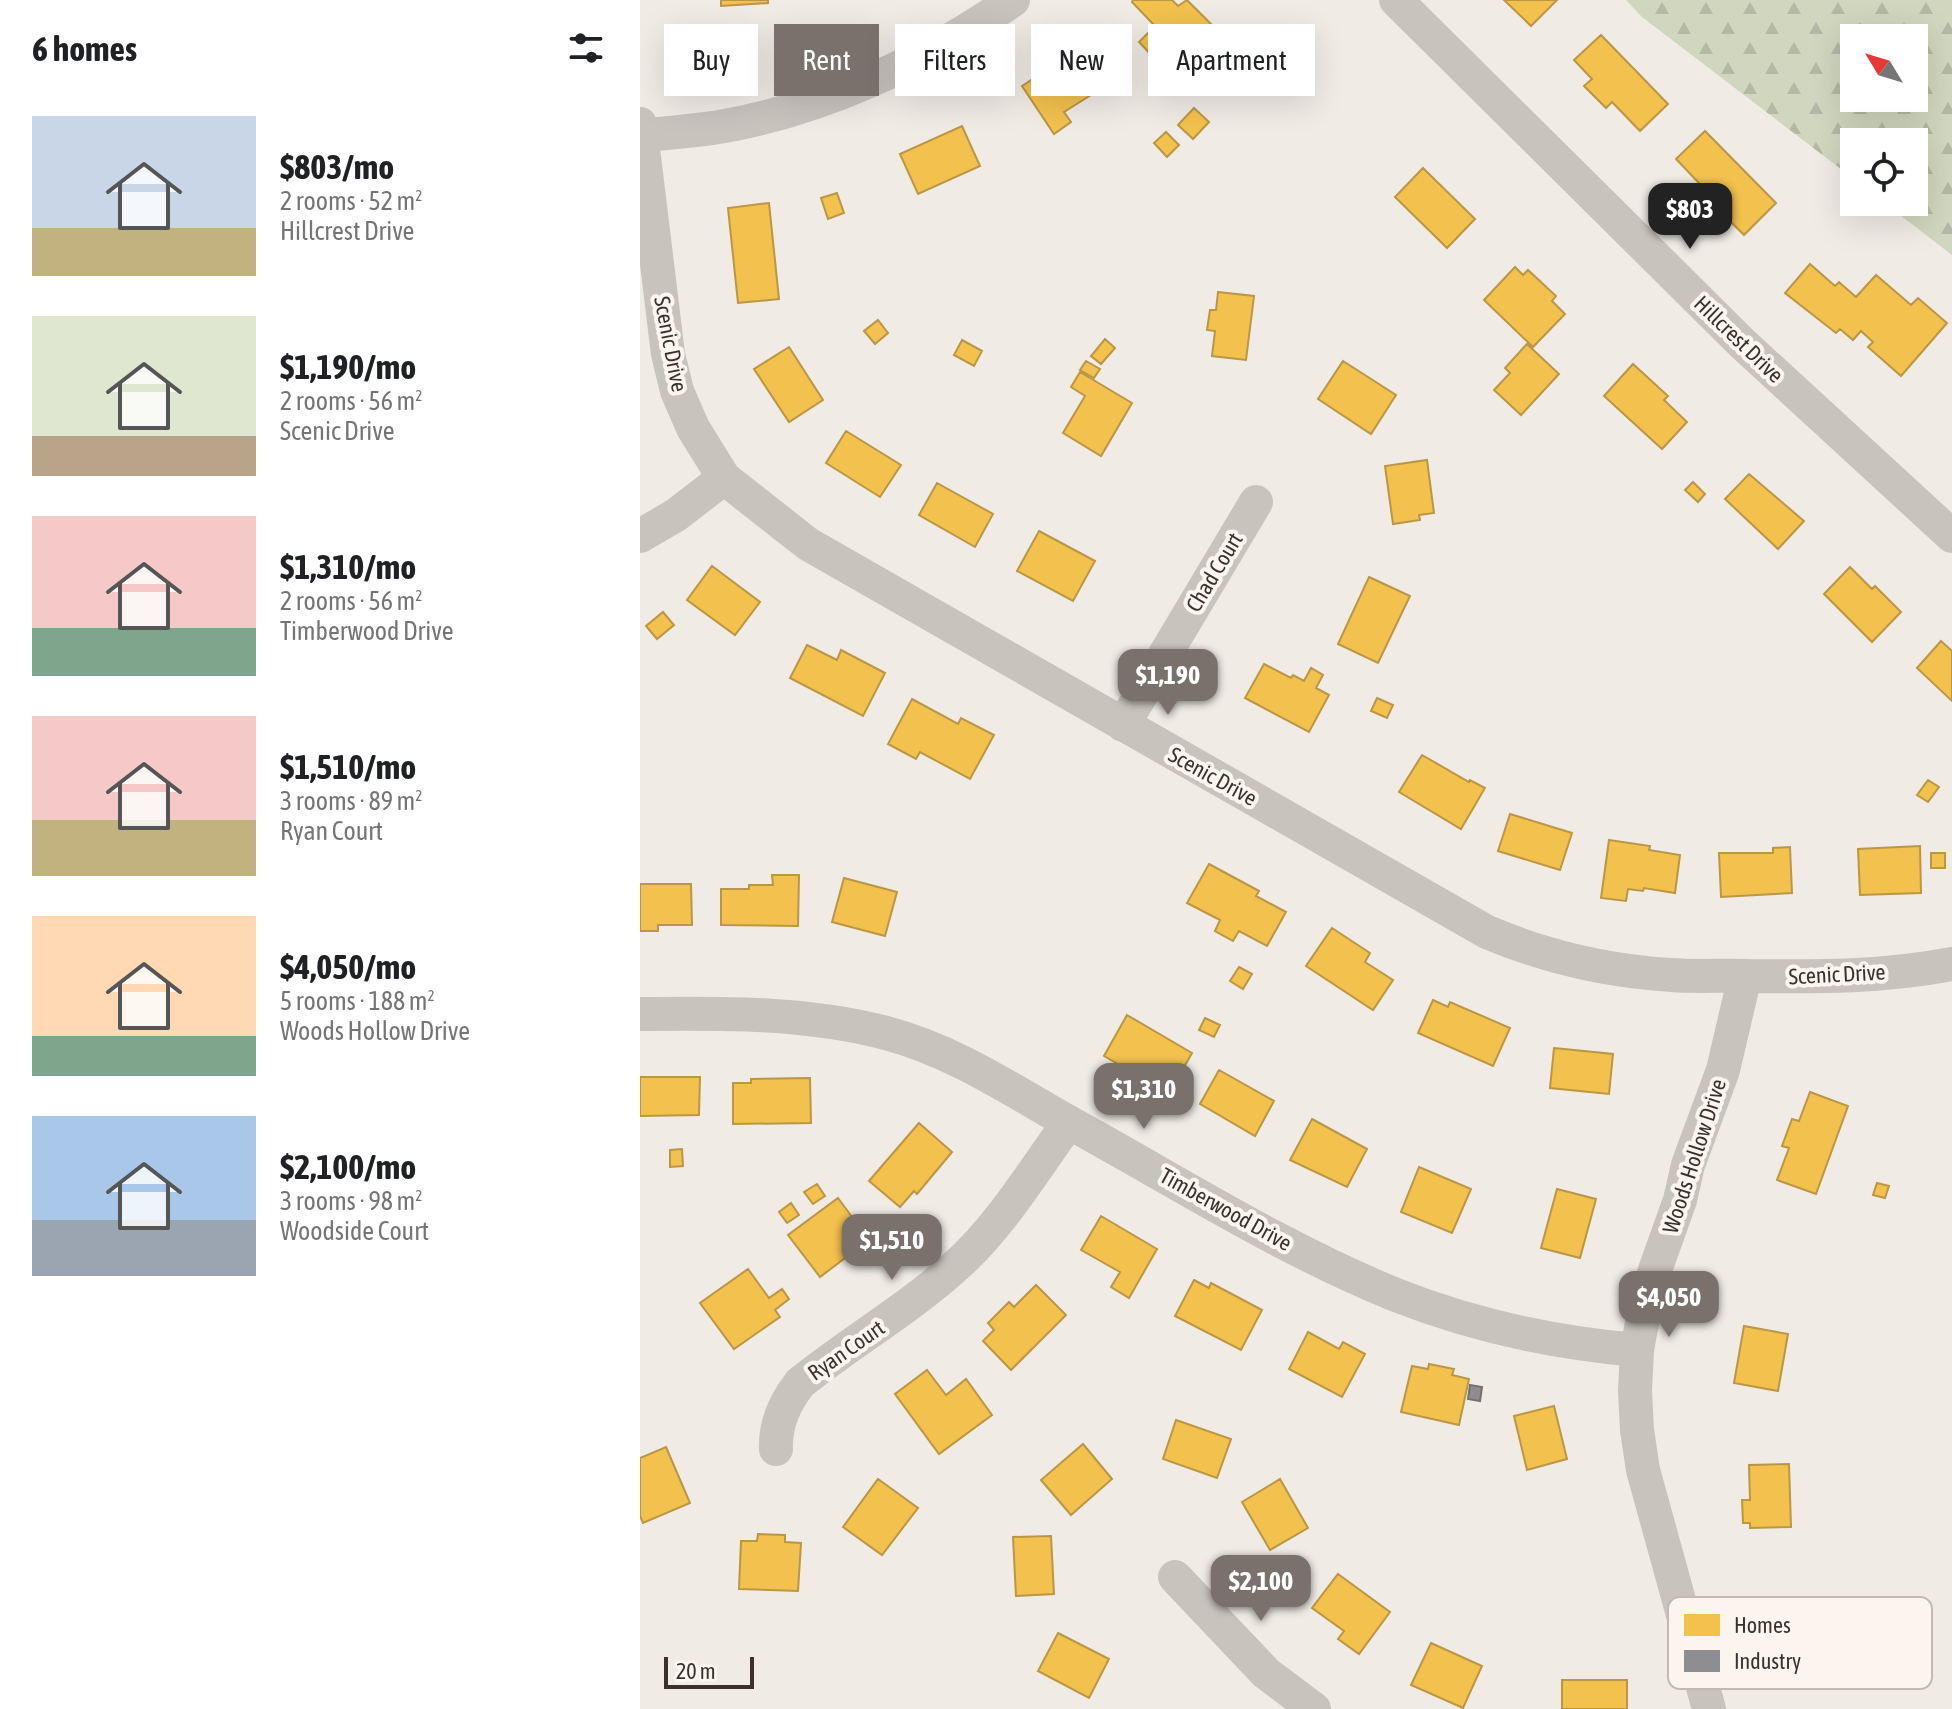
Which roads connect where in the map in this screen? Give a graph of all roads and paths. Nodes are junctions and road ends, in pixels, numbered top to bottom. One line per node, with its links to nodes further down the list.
1 (1013, 0): 4 (street)
2 (1396, 0): 8 (street, Hillcrest Drive)
3 (640, 124): 4 (street, Scenic Drive)
4 (640, 136): 5 (street, Scenic Drive)
5 (724, 478): 7 (street); 9 (street, Scenic Drive)
6 (1256, 502): 9 (street, Chad Court)
7 (640, 536)
8 (1952, 536)
9 (1123, 725): 11 (street, Scenic Drive)
10 (1952, 964): 11 (street, Scenic Drive)
11 (1745, 976): 14 (street, Woods Hollow Drive)
12 (640, 1014): 13 (street, Timberwood Drive)
13 (1069, 1122): 14 (street, Timberwood Drive); 15 (street, Ryan Court)
14 (1637, 1350): 17 (street, Woods Hollow Drive)
15 (776, 1449)
16 (1175, 1577): 19 (street)
17 (1678, 1597)
18 (1703, 1689): 20 (street, Woods Hollow Drive)
19 (1314, 1709)
20 (1709, 1709)

